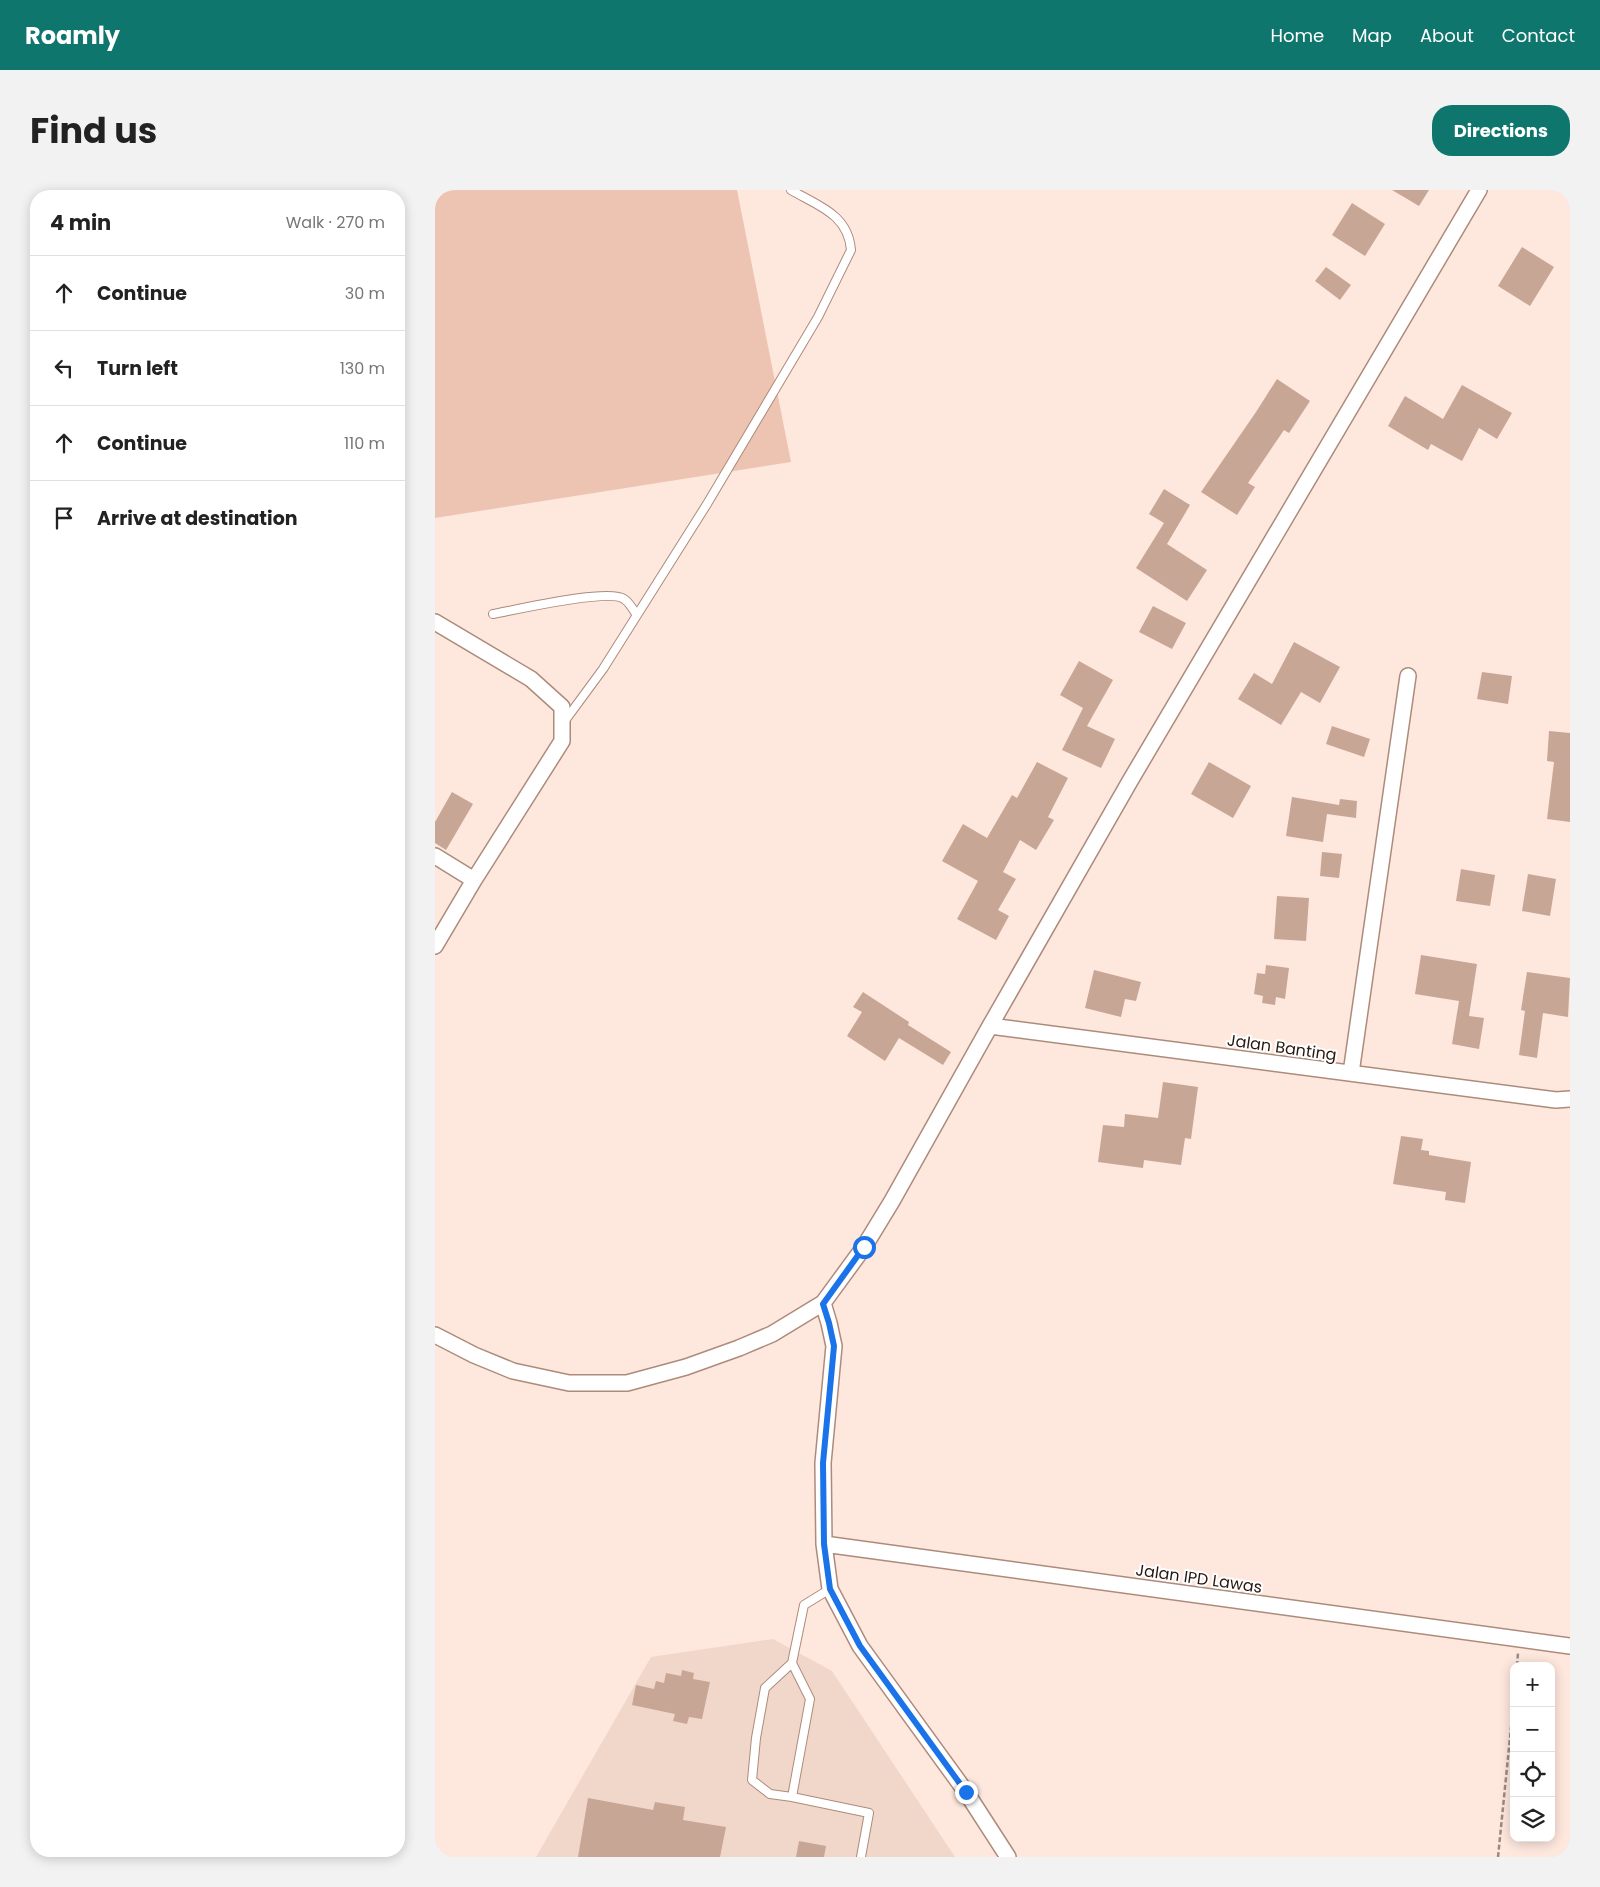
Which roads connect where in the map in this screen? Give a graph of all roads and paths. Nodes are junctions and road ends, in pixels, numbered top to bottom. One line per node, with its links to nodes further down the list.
1 (791, 190): 4 (lane)
2 (1479, 190): 11 (street)
3 (493, 614): 4 (lane)
4 (637, 614): 7 (lane)
5 (435, 622): 7 (street)
6 (1408, 676): 12 (street)
7 (562, 724): 9 (street)
8 (435, 856): 9 (street)
9 (474, 880): 10 (street)
10 (435, 946)
11 (990, 1026): 12 (street, Jalan Banting); 14 (street)
12 (1351, 1073): 13 (street, Jalan Banting)
13 (1570, 1099)
14 (823, 1304): 15 (street); 16 (street)
15 (435, 1335)
16 (824, 1544): 17 (street); 18 (street, Jalan IPD Lawas)
17 (830, 1589): 19 (lane); 23 (street)
18 (1570, 1646)
19 (793, 1663): 21 (lane); 21 (lane)
20 (1513, 1707): 24 (path)
21 (792, 1797): 22 (lane)
22 (861, 1857)
23 (1008, 1857)
24 (1498, 1857)

